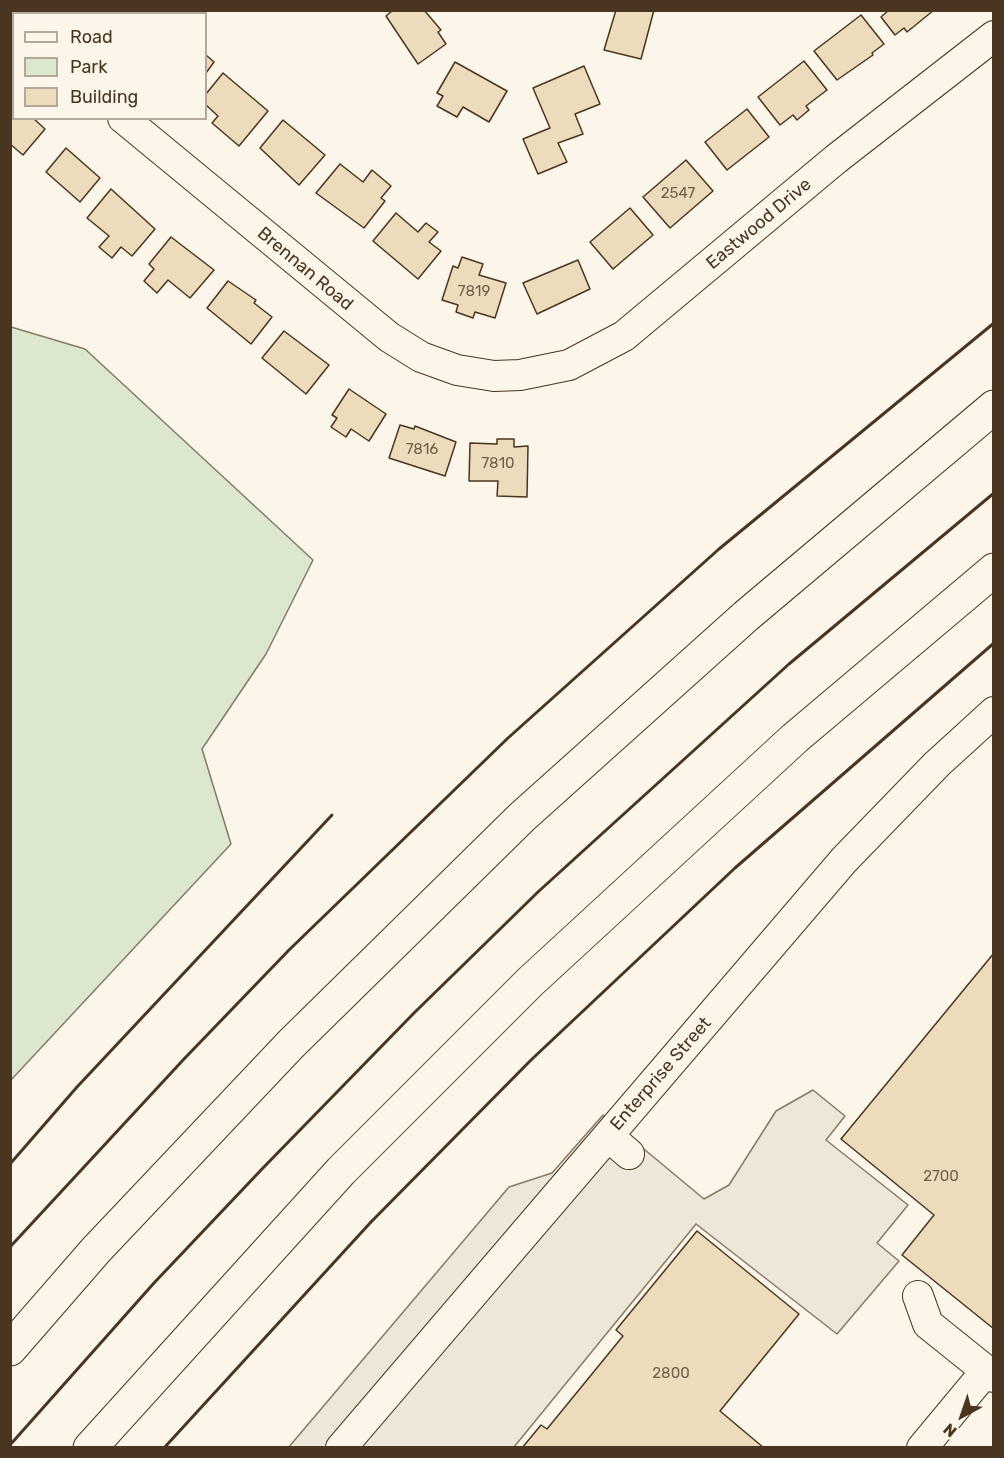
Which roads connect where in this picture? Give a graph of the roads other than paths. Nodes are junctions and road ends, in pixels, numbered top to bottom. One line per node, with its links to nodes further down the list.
1 (993, 36): 3 (street, Eastwood Drive)
2 (125, 120): 3 (street, Brennan Road)
3 (508, 375)
4 (993, 407): 8 (highway)
5 (993, 570): 10 (highway)
6 (993, 712): 11 (street, Enterprise Street)
7 (918, 1296): 9 (street)
8 (10, 1349)
9 (990, 1374): 12 (street)
10 (90, 1448)
11 (341, 1448)
12 (922, 1448)

